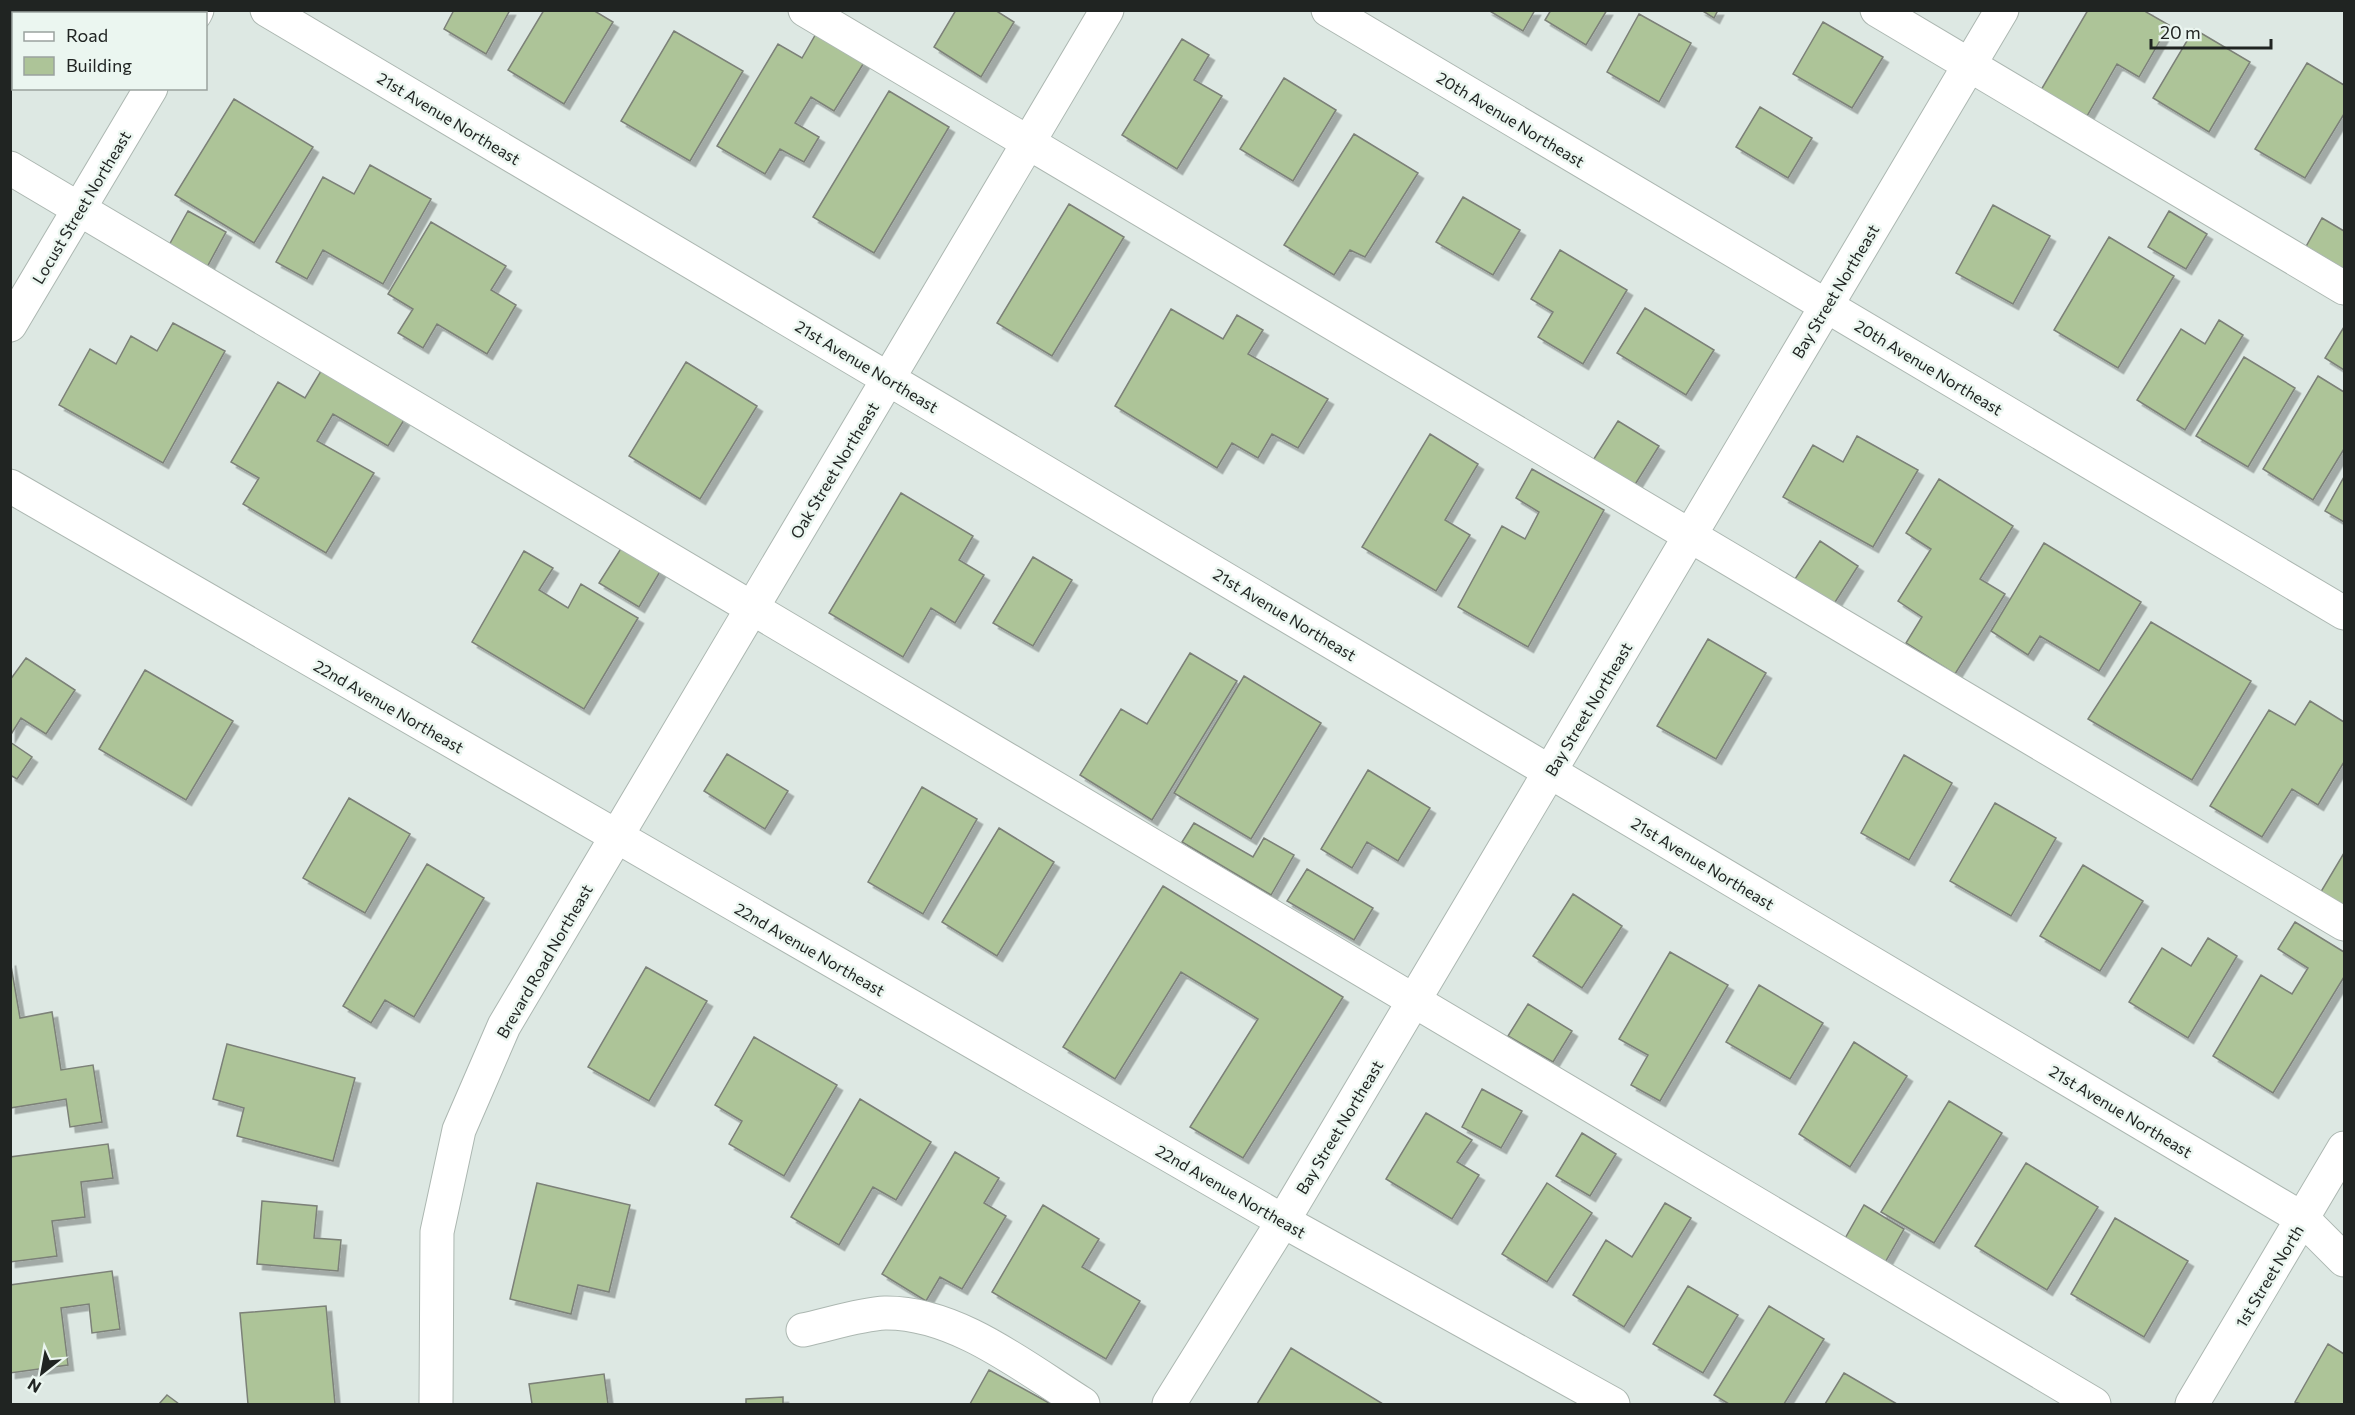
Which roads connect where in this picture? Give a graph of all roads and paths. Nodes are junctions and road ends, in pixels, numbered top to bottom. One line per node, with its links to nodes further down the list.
1 (267, 10): 15 (street, 21st Avenue Northeast)
2 (805, 10): 9 (street)
3 (1107, 10): 9 (street, Oak Street Northeast)
4 (1328, 10): 13 (street, 20th Avenue Northeast)
5 (1877, 10): 7 (street)
6 (2002, 10): 7 (street, Bay Street Northeast)
7 (1969, 65): 12 (street); 13 (street, Bay Street Northeast)
8 (150, 90): 11 (street, Locust Street Northeast)
9 (1028, 143): 15 (street, Oak Street Northeast); 17 (street)
10 (10, 168): 11 (street)
11 (79, 209): 14 (street, Locust Street Northeast); 18 (street)
12 (2344, 288)
13 (1826, 306): 17 (street, Bay Street Northeast); 19 (street, 20th Avenue Northeast)
14 (10, 325)
15 (888, 379): 18 (street, Oak Street Northeast); 20 (street, 21st Avenue Northeast)
16 (10, 486): 21 (street, 22nd Avenue Northeast)
17 (1690, 536): 20 (street, Bay Street Northeast); 22 (street)
18 (753, 608): 21 (street, Oak Street Northeast); 23 (street)
19 (2344, 613)
20 (1550, 772): 23 (street, Bay Street Northeast); 25 (street, 21st Avenue Northeast)
21 (616, 837): 26 (street, 22nd Avenue Northeast); 29 (street, Brevard Road Northeast)
22 (2344, 924)
23 (1414, 1001): 26 (street, Bay Street Northeast); 33 (street)
24 (2344, 1148): 25 (street, 1st Street North)
25 (2303, 1219): 27 (street, 21st Avenue Northeast); 34 (street, 1st Street North)
26 (1283, 1221): 31 (street, Bay Street Northeast); 32 (street, 22nd Avenue Northeast)
27 (2344, 1260)
28 (803, 1330): 30 (street)
29 (436, 1404)
30 (1083, 1404)
31 (1169, 1404)
32 (1613, 1404)
33 (2094, 1404)
34 (2192, 1404)

